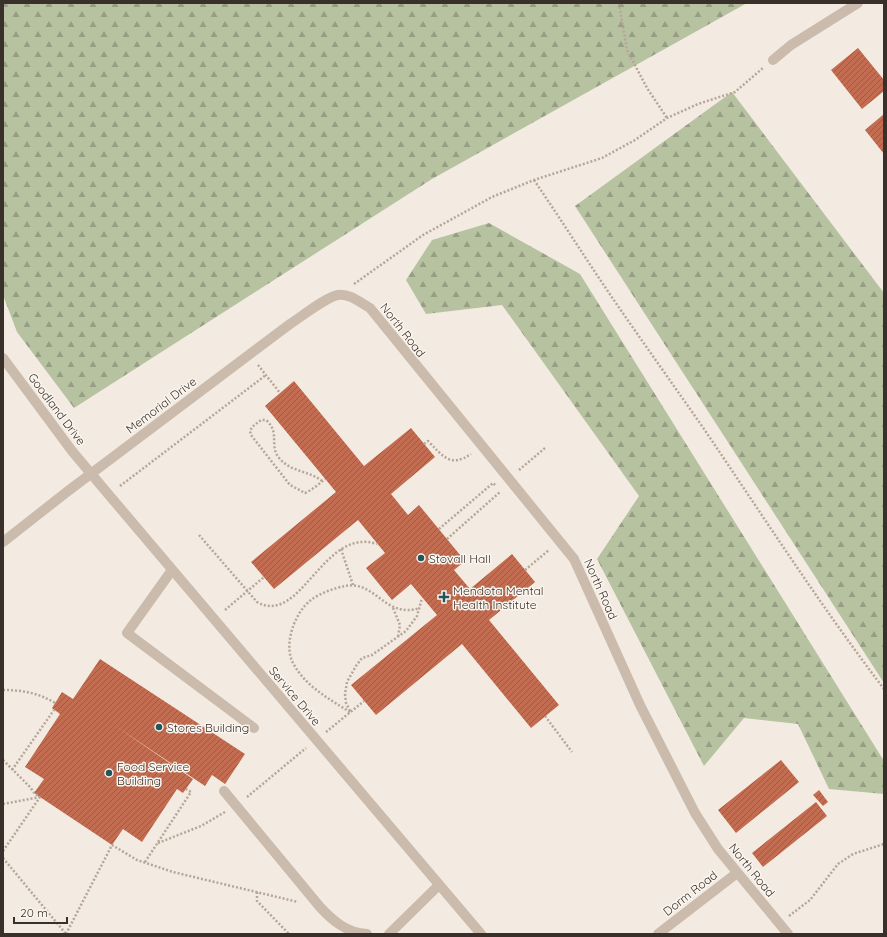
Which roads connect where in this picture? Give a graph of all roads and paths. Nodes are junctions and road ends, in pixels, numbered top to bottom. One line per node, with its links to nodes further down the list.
1 (619, 3): 4 (path)
2 (858, 3): 3 (street)
3 (773, 60): 4 (path)
4 (667, 118): 5 (path)
5 (534, 180): 6 (path); 36 (path)
6 (339, 295): 7 (street, Memorial Drive); 12 (street, North Road)
7 (250, 354): 9 (path); 14 (street, Memorial Drive)
8 (3, 358): 14 (street, Goodland Drive)
9 (266, 375): 10 (path); 18 (path)
10 (280, 393)
11 (424, 444): 12 (path)
12 (482, 446): 15 (street, North Road)
13 (545, 448): 15 (path)
14 (91, 474): 18 (street, Service Drive); 23 (street, Memorial Drive)
15 (508, 478): 22 (street, North Road)
16 (325, 479): 17 (path)
17 (322, 481): 17 (path)
18 (109, 495): 26 (street, Service Drive)
19 (439, 529): 21 (path)
20 (199, 535): 30 (path)
21 (447, 539)
22 (560, 541): 27 (path); 58 (street, North Road)
23 (3, 542)
24 (377, 544): 25 (path)
25 (341, 549): 29 (path); 30 (path)
26 (172, 570): 34 (street, Service Drive); 43 (street)
27 (525, 570)
28 (264, 577): 30 (path)
29 (353, 585): 32 (path); 41 (path)
30 (247, 592): 34 (path)
31 (422, 598): 33 (path)
32 (393, 608): 33 (path); 35 (path)
33 (420, 608): 35 (path)
34 (213, 620): 44 (street, Service Drive)
35 (398, 638): 41 (path)
36 (884, 689)
37 (3, 690): 39 (path)
38 (364, 701): 41 (path)
39 (55, 703)
40 (54, 710): 47 (path)
41 (350, 712): 44 (path)
42 (545, 716): 45 (path)
43 (254, 728)
44 (316, 740): 52 (path); 59 (street, Service Drive)
45 (572, 752)
46 (3, 760): 47 (path)
47 (12, 770): 50 (path)
48 (186, 789): 53 (path)
49 (224, 791): 52 (street)
50 (40, 797): 51 (path); 55 (path)
51 (3, 804)
52 (236, 806): 53 (path); 61 (street)
53 (158, 843): 57 (path)
54 (884, 844): 62 (path)
55 (3, 852)
56 (3, 858): 64 (path)
57 (146, 862): 60 (path); 64 (path)
58 (737, 873): 62 (street, North Road); 68 (street, Dorm Road)
59 (439, 884): 63 (street); 67 (street, Service Drive)
60 (257, 892): 61 (path); 65 (path)
61 (313, 900): 66 (street)
62 (780, 924): 69 (street, North Road)
63 (387, 933)
64 (66, 934)
65 (289, 934)
66 (367, 934)
67 (481, 934)
68 (658, 934)
69 (788, 934)

